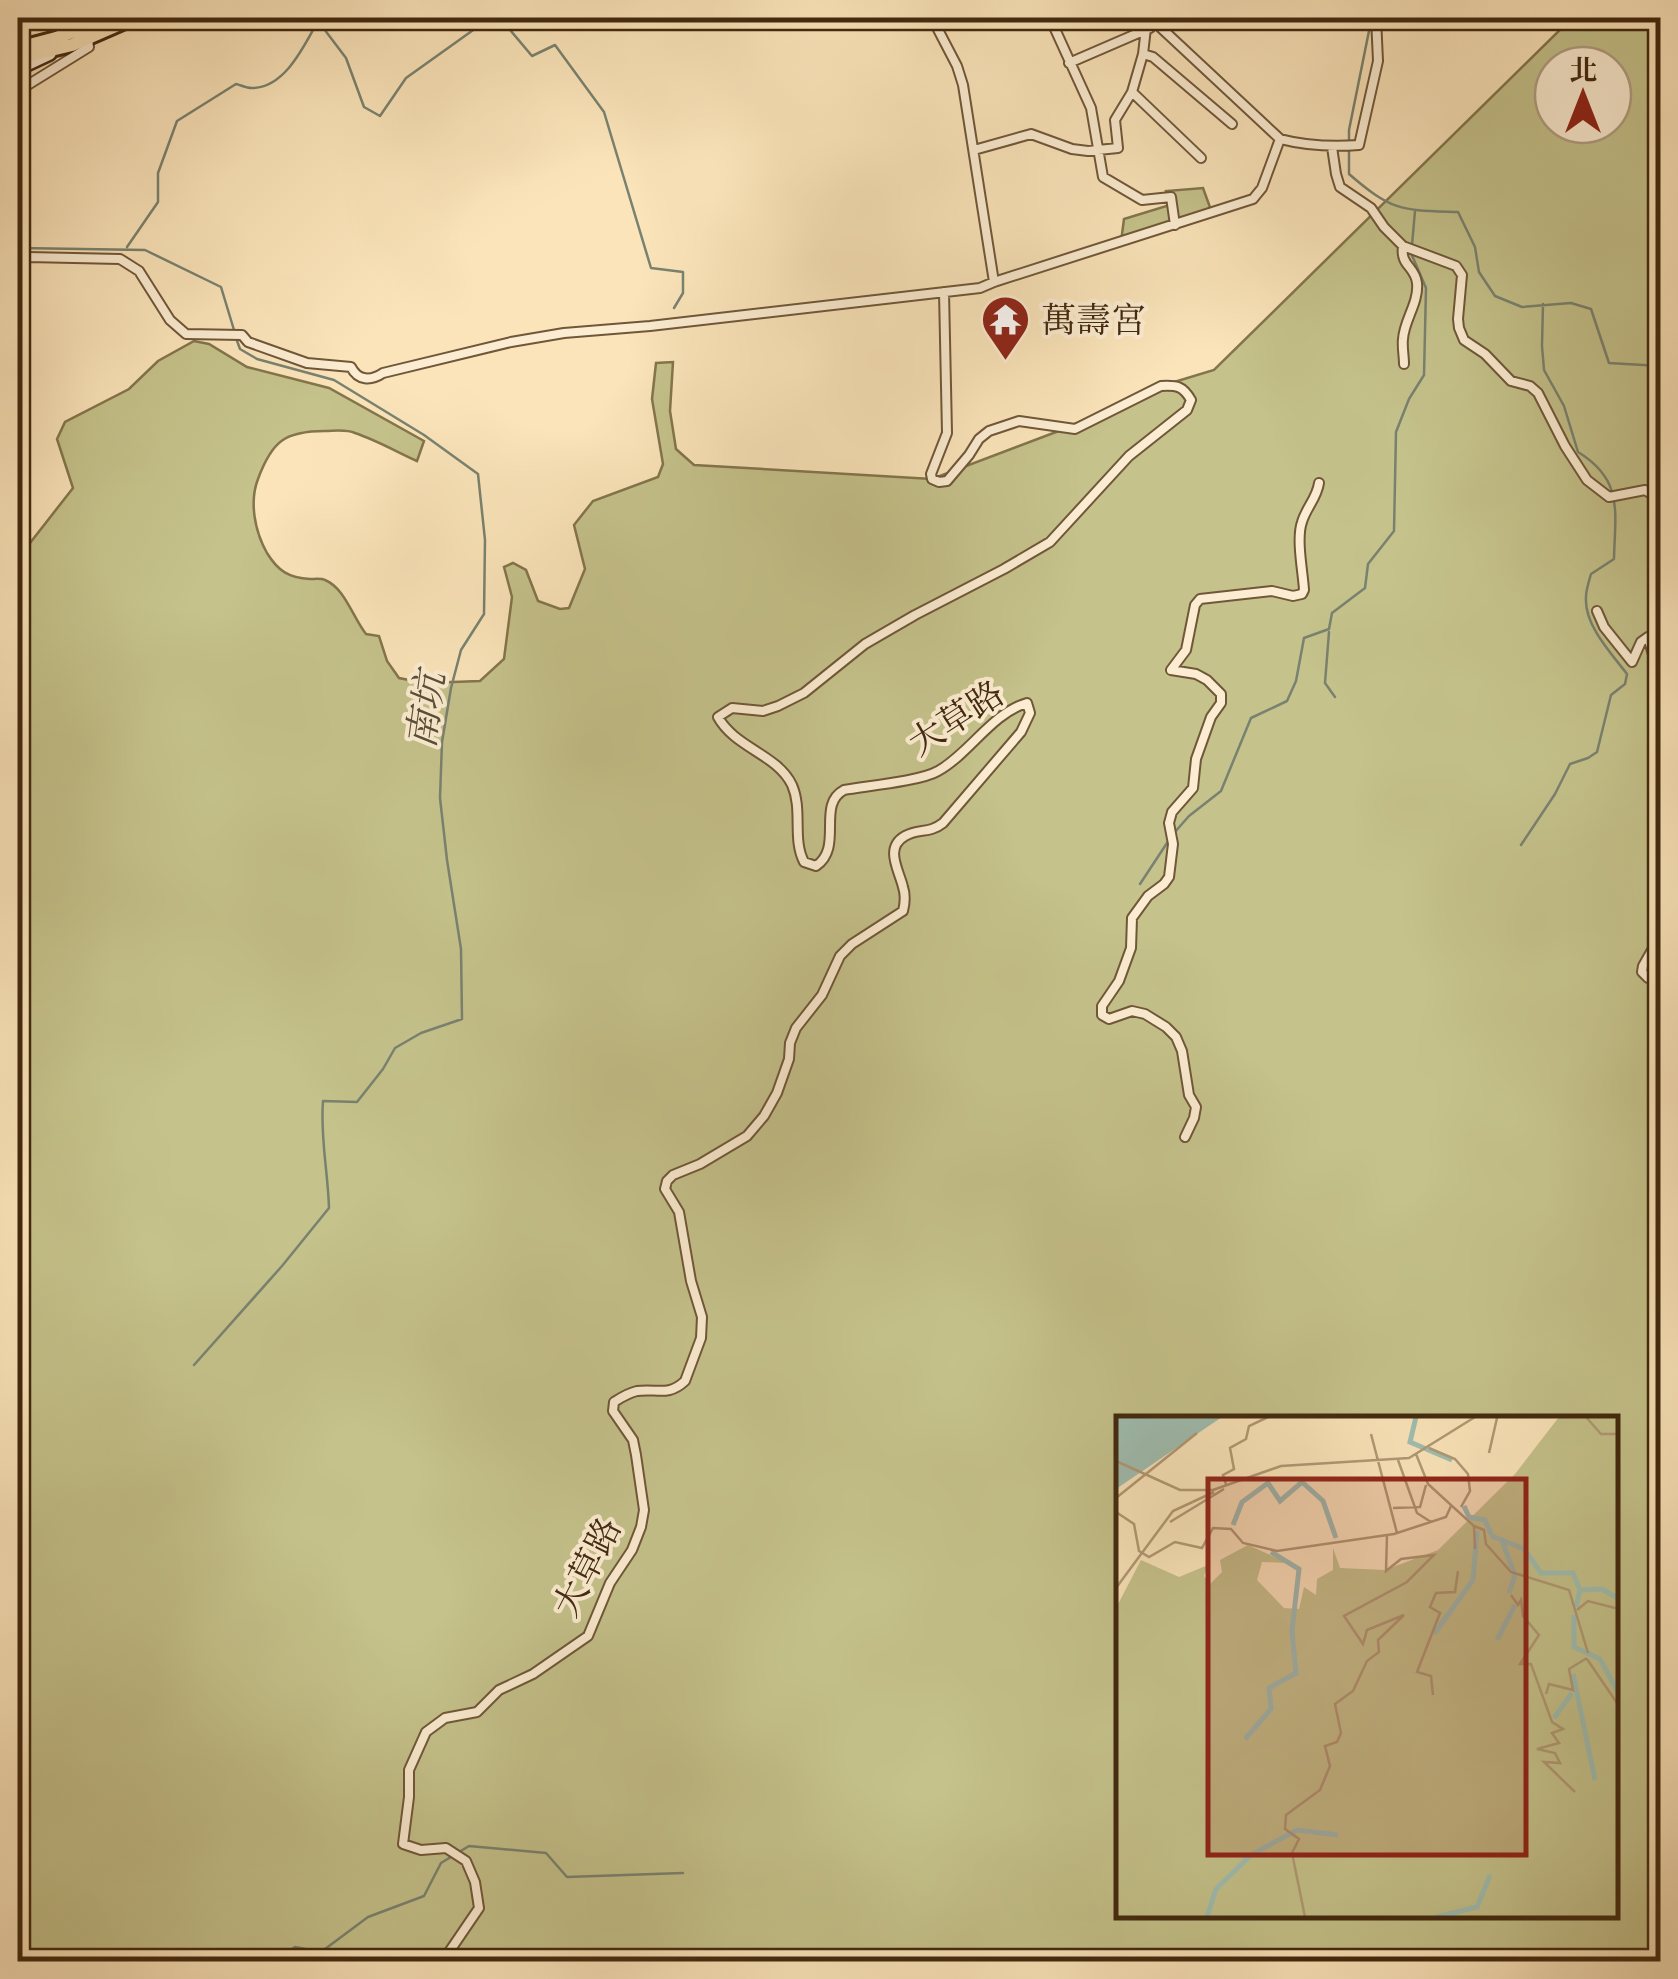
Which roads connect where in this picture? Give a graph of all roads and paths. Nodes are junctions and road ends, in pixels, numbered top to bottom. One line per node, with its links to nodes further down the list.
1 (134, 18): 8 (main road)
2 (932, 18): 21 (street)
3 (1050, 18): 13 (street)
4 (1376, 18): 19 (street)
5 (99, 19): 10 (main road)
6 (1157, 22): 7 (street); 18 (street)
7 (1146, 28): 11 (street); 13 (street)
8 (88, 39): 9 (main road); 15 (street)
9 (67, 46): 12 (main road); 14 (street)
10 (18, 48)
11 (1143, 54): 16 (street); 17 (street)
12 (18, 58)
13 (1069, 63): 20 (street)
14 (18, 70)
15 (18, 91)
16 (1132, 92): 20 (street); 22 (street)
17 (1232, 124)
18 (1280, 139): 19 (street); 23 (street)
19 (1332, 147): 24 (street)
20 (1100, 149): 21 (street); 23 (street)
21 (974, 150): 26 (street)
22 (1201, 158)
23 (1175, 225): 26 (street)
24 (1407, 248): 28 (street); 30 (street)
25 (18, 260): 27 (street)
26 (994, 282): 27 (street)
27 (944, 292): 38 (street, 大草路)
28 (1404, 364)
29 (1319, 483): 37 (street)
30 (1660, 511)
31 (1597, 611): 32 (street)
32 (1660, 679)
33 (1660, 691): 34 (street)
34 (1660, 722)
35 (1660, 936): 36 (street)
36 (1660, 974)
37 (1185, 1137)
38 (445, 1962)

